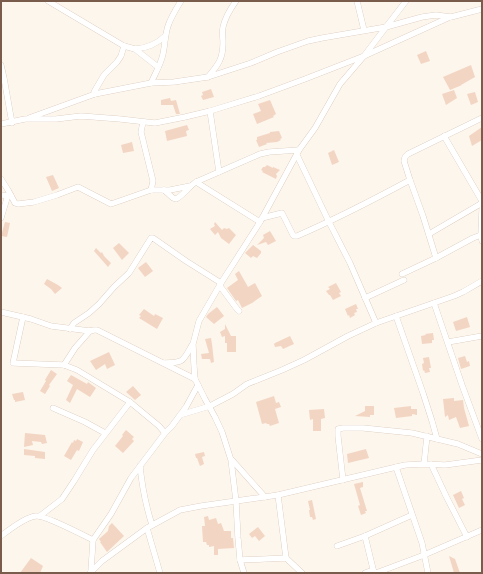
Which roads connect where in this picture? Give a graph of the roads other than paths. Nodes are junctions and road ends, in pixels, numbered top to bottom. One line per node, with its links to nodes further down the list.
1 (48, 1): 11 (street)
2 (181, 1): 10 (street)
3 (236, 1): 16 (street)
4 (357, 1): 9 (street)
5 (406, 1): 8 (street)
6 (482, 9): 7 (street)
7 (451, 16): 8 (street); 13 (street)
8 (386, 27): 9 (street); 13 (street)
9 (364, 30): 16 (street)
10 (165, 36): 12 (street); 15 (street)
11 (124, 46): 12 (street); 18 (street)
12 (135, 49): 15 (street)
13 (364, 56): 19 (street); 26 (street)
14 (1, 65): 23 (street)
15 (158, 67): 17 (street)
16 (208, 77): 17 (street)
17 (150, 83): 18 (street)
18 (95, 94): 21 (street)
19 (210, 111): 22 (street); 27 (street)
20 (482, 118): 25 (street)
21 (25, 119): 22 (street); 23 (street)
22 (143, 122): 32 (street)
23 (12, 123): 24 (street)
24 (1, 124)
25 (444, 136): 29 (street); 36 (street)
26 (298, 153): 27 (street); 39 (street); 40 (street)
27 (219, 172): 30 (street)
28 (1, 179): 35 (street)
29 (410, 180): 40 (street); 41 (street)
30 (196, 182): 31 (street); 39 (street)
31 (190, 186): 33 (street); 33 (street)
32 (151, 190): 33 (street); 35 (street)
33 (164, 190)
34 (1, 195): 35 (street)
35 (9, 196): 38 (street)
36 (482, 202): 41 (street)
37 (482, 209): 42 (street)
38 (1, 218)
39 (261, 220): 40 (street); 45 (street)
40 (329, 222): 46 (street)
41 (429, 234): 43 (street)
42 (482, 238): 43 (street)
43 (436, 258): 46 (street)
44 (482, 281): 47 (street)
45 (221, 284): 48 (street); 53 (street); 57 (street)
46 (365, 298): 52 (street)
47 (434, 302): 50 (street); 56 (street)
48 (238, 311)
49 (1, 312): 51 (street)
50 (396, 316): 52 (street); 69 (street)
51 (23, 317): 53 (street); 59 (street)
52 (376, 323): 63 (street)
53 (70, 329): 54 (street)
54 (90, 331): 58 (street); 59 (street)
55 (482, 336): 56 (street)
56 (448, 342): 70 (street)
57 (193, 344): 58 (street); 60 (street)
58 (164, 363): 60 (street)
59 (64, 366): 62 (street)
60 (195, 380): 61 (street)
61 (198, 386): 63 (street); 65 (street)
62 (130, 402): 66 (street); 67 (street)
63 (210, 406): 65 (street); 72 (street)
64 (53, 408): 66 (street)
65 (180, 415): 67 (street)
66 (105, 433): 83 (street)
67 (165, 433): 76 (street)
68 (427, 436): 69 (street); 74 (street); 78 (street)
69 (437, 439): 71 (street)
70 (482, 439)
71 (482, 454)
72 (231, 460): 80 (street); 81 (street)
73 (482, 460): 75 (street)
74 (424, 464): 75 (street); 77 (street)
75 (431, 464): 90 (street)
76 (140, 466): 84 (street); 91 (street)
77 (396, 467): 78 (street); 82 (street)
78 (343, 480): 79 (street)
79 (278, 495): 80 (street); 94 (street)
80 (265, 497): 81 (street)
81 (236, 501): 84 (street); 95 (street)
82 (412, 515): 89 (street); 93 (street)
83 (40, 516): 87 (street); 91 (street)
84 (150, 527): 96 (street); 98 (street)
85 (1, 529): 87 (street)
86 (482, 530): 90 (street)
87 (7, 531): 88 (street)
88 (1, 536)
89 (365, 536): 92 (street); 97 (street)
90 (467, 536): 93 (street)
91 (93, 540): 96 (street)
92 (337, 546)
93 (424, 555): 97 (street); 102 (street)
94 (286, 558): 95 (street); 100 (street)
95 (240, 560): 99 (street)
96 (90, 572)
97 (374, 572): 101 (street)
98 (160, 573)
99 (244, 573)
100 (302, 573)
101 (365, 573)
102 (428, 573)

